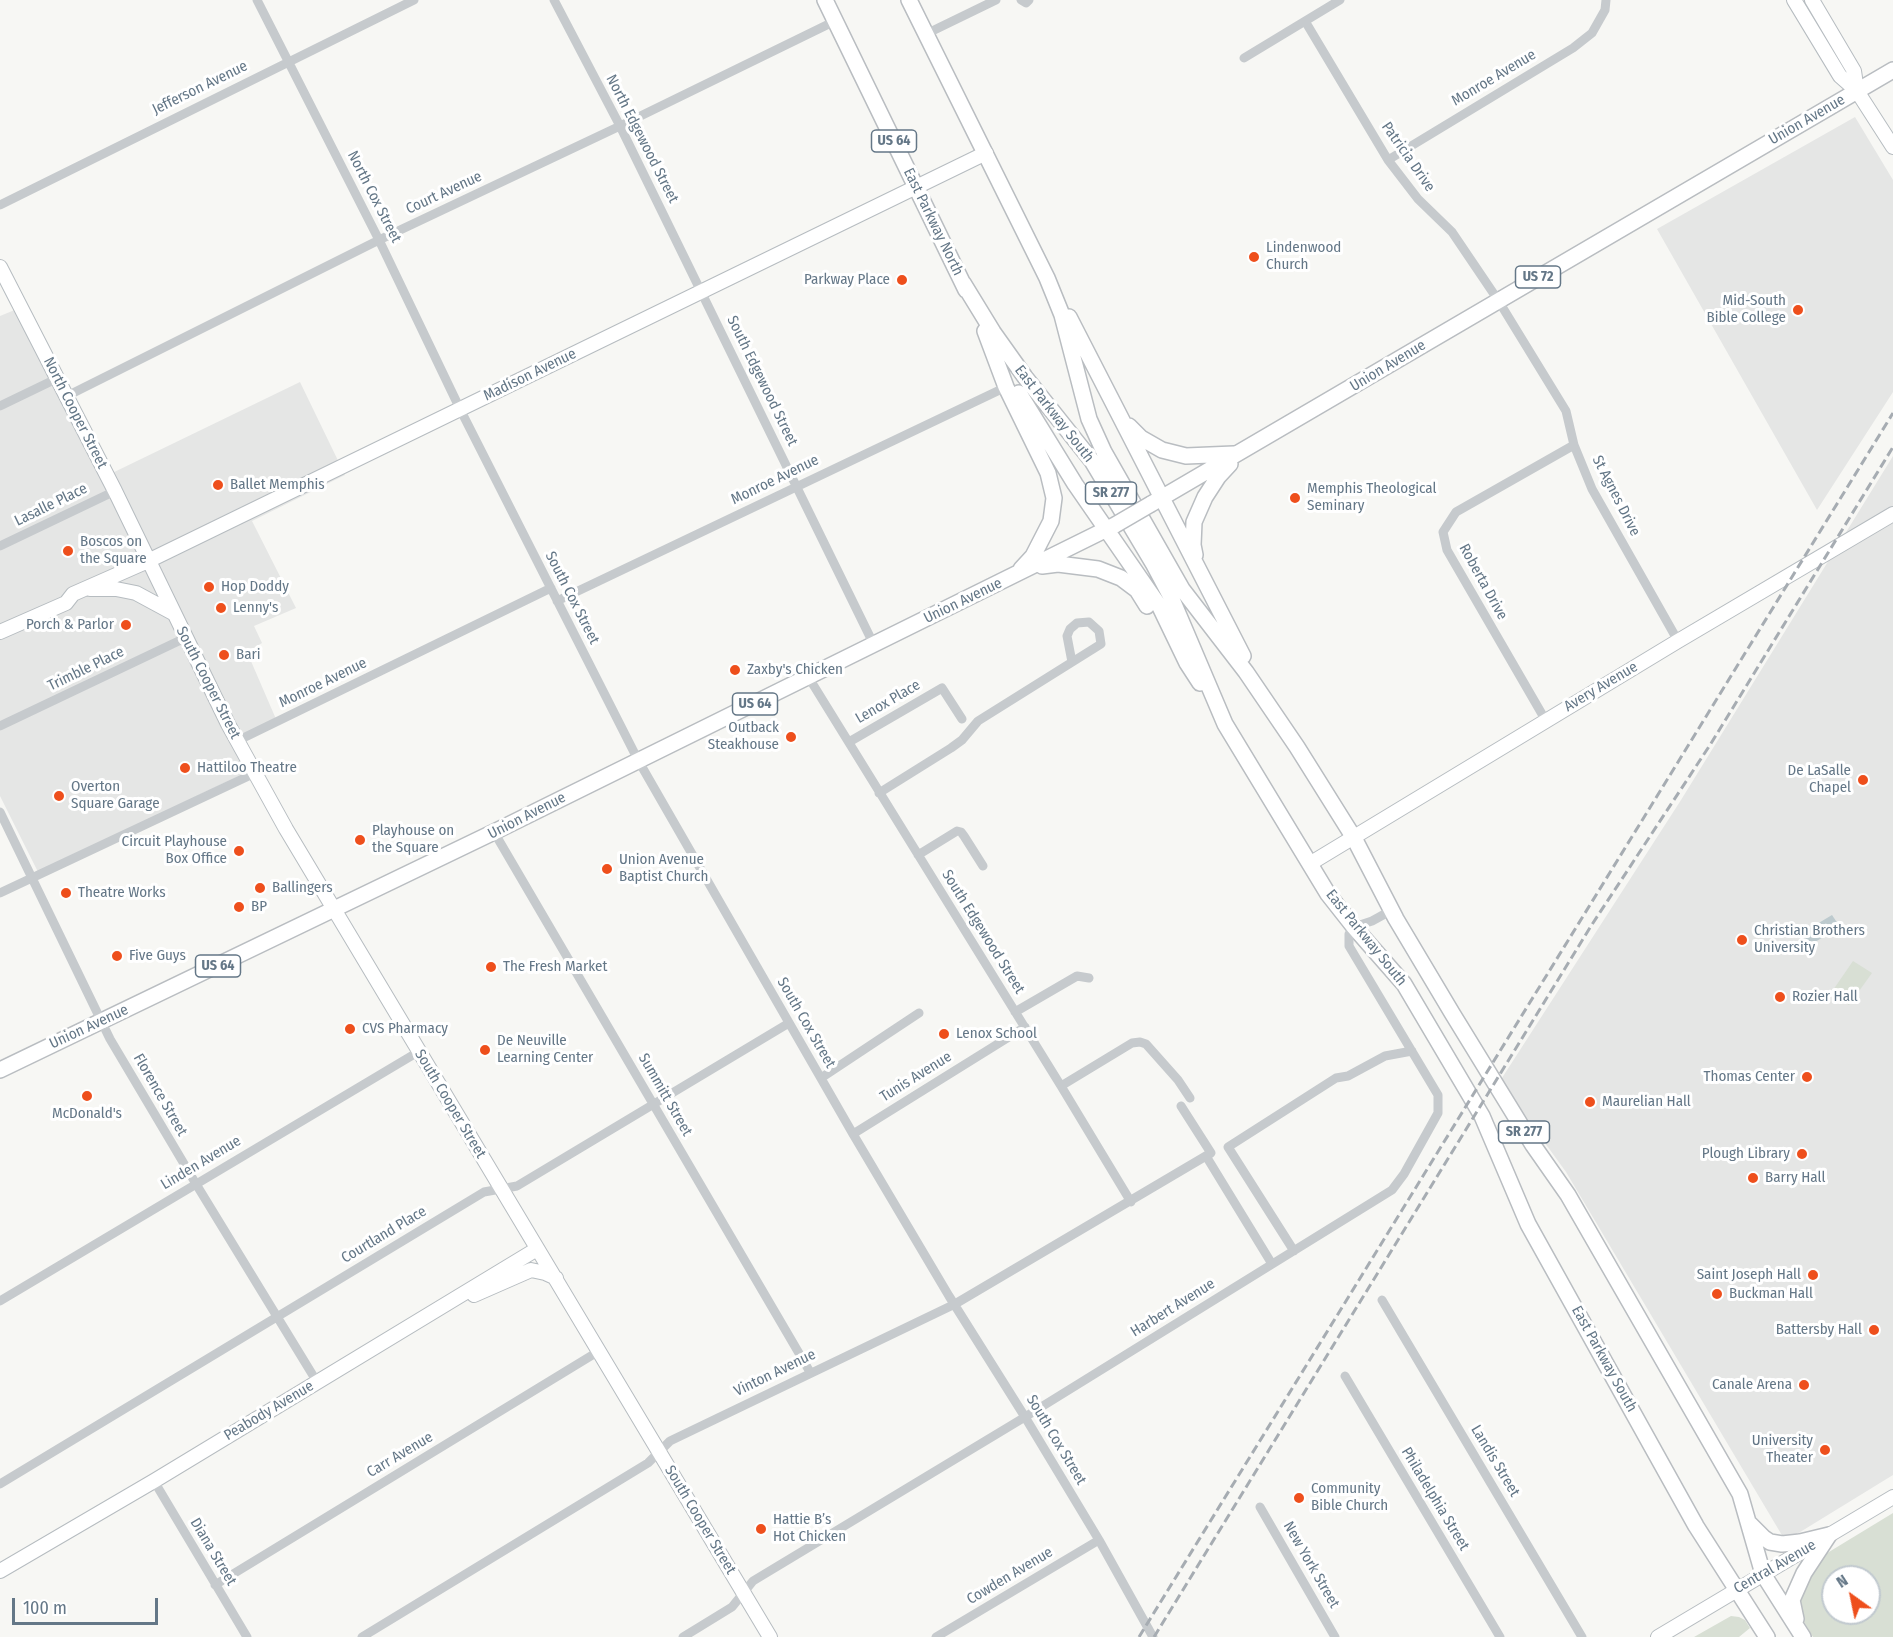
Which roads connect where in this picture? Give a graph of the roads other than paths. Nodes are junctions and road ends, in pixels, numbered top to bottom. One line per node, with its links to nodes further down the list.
1 (257, 0): 17 (street, North Cox Street)
2 (414, 0): 17 (street, Jefferson Avenue)
3 (554, 0): 20 (street, North Edgewood Street)
4 (825, 0): 13 (main road, East Parkway North / US 64)
5 (909, 0): 15 (main road)
6 (996, 0): 15 (street)
7 (1021, 0): 8 (street)
8 (1029, 0)
9 (1340, 0): 14 (street)
10 (1794, 0): 19 (main road)
11 (1812, 0): 19 (main road)
12 (1606, 5): 23 (street, Monroe Avenue)
13 (835, 21): 20 (street, Court Avenue); 24 (main road, East Parkway North / US 64)
14 (1305, 21): 16 (street); 23 (street, Patricia Drive)
15 (926, 34): 22 (main road)
16 (1244, 58)
17 (289, 62): 25 (street, Jefferson Avenue); 26 (street, North Cox Street)
18 (1893, 70): 19 (main road, Union Avenue / US 72)
19 (1857, 91): 21 (main road); 31 (main road, Union Avenue / US 72)
20 (620, 126): 26 (street, Court Avenue); 30 (street, North Edgewood Street)
21 (1893, 147)
22 (986, 153): 24 (main road, Madison Avenue); 28 (main road)
23 (1388, 160): 31 (street, Patricia Drive)
24 (916, 187): 29 (main road, East Parkway North / US 64); 30 (main road, Madison Avenue)
25 (0, 205)
26 (379, 240): 35 (street, Court Avenue); 37 (street, North Cox Street)
27 (0, 267): 33 (main road, North Cooper Street)
28 (1047, 278): 38 (main road); 63 (main road, East Parkway South)
29 (963, 283): 32 (main road, US 64); 66 (main road, East Parkway South / SR 277)
30 (702, 292): 37 (main road, Madison Avenue); 41 (street, South Edgewood Street)
31 (1498, 300): 39 (street, St Agnes Drive); 40 (main road, Union Avenue / US 72)
32 (984, 330): 34 (main road, US 64); 45 (main road)
33 (58, 378): 35 (main road, North Cooper Street); 36 (street)
34 (1006, 387): 41 (street, Monroe Avenue); 50 (main road, US 64)
35 (67, 396): 42 (main road, North Cooper Street)
36 (0, 406)
37 (460, 409): 47 (main road, Madison Avenue); 51 (street, South Cox Street)
38 (1123, 421): 40 (main road); 43 (main road)
39 (1574, 445): 58 (street, St Agnes Drive); 65 (street, Roberta Drive)
40 (1240, 453): 43 (main road, Union Avenue / US 72); 48 (main road)
41 (798, 486): 53 (street, Monroe Avenue); 59 (street, South Edgewood Street)
42 (115, 491): 46 (street, Lasalle Place); 47 (main road, North Cooper Street)
43 (1157, 501): 45 (main road, Union Avenue / US 64, bridge); 48 (main road)
44 (1893, 514): 58 (main road, Avery Avenue)
45 (1110, 527): 49 (main road, Union Avenue / US 64); 61 (main road)
46 (0, 546)
47 (148, 561): 52 (main road, Madison Avenue); 54 (main road, South Cooper Street)
48 (1198, 567): 63 (main road)
49 (1030, 568): 50 (main road, Union Avenue / US 64); 61 (main road)
50 (1015, 575): 59 (main road, Union Avenue / US 64)
51 (550, 588): 53 (street, South Cox Street); 68 (street, Monroe Avenue)
52 (77, 592): 54 (main road); 55 (main road, Madison Avenue); 56 (main road, Madison Avenue)
53 (557, 601): 70 (street, South Cox Street)
54 (173, 613): 57 (main road, South Cooper Street)
55 (0, 623)
56 (0, 632)
57 (185, 638): 67 (street, Trimble Place); 68 (main road, South Cooper Street)
58 (1678, 641): 65 (main road, Avery Avenue)
59 (874, 645): 62 (main road, Union Avenue / US 64)
60 (1072, 662): 60 (street); 72 (street)
61 (1188, 663): 66 (main road)
62 (809, 678): 69 (street, South Edgewood Street); 70 (main road, Union Avenue / US 64)
63 (1265, 700): 75 (main road, East Parkway South / SR 277)
64 (962, 719): 69 (street, Lenox Place)
65 (1545, 721): 75 (main road, Avery Avenue)
66 (1225, 723): 77 (main road, East Parkway South / SR 277)
67 (0, 726)
68 (237, 741): 71 (main road, South Cooper Street)
69 (849, 742): 72 (street, South Edgewood Street)
70 (638, 760): 74 (main road, Union Avenue / US 64); 88 (street, South Cox Street)
71 (255, 773): 79 (street); 82 (main road, South Cooper Street)
72 (879, 793): 76 (street, South Edgewood Street)
73 (0, 812): 79 (street, Florence Street)
74 (494, 832): 82 (main road, Union Avenue / US 64); 96 (street, Summitt Street)
75 (1354, 838): 77 (main road, Avery Avenue); 81 (main road, East Parkway South / SR 277)
76 (918, 855): 78 (street); 85 (street, South Edgewood Street)
77 (1311, 863): 83 (main road, East Parkway South / SR 277)
78 (983, 866)
79 (32, 878): 80 (street); 87 (street, Florence Street)
80 (0, 893)
81 (1392, 910): 83 (street); 122 (main road, East Parkway South / SR 277)
82 (333, 911): 87 (main road, Union Avenue / US 64); 91 (main road, South Cooper Street)
83 (1354, 927): 90 (street, Harbert Avenue); 128 (main road, East Parkway South / SR 277)
84 (1089, 978): 85 (street)
85 (1015, 1012): 89 (street, South Edgewood Street)
86 (919, 1013): 93 (street)
87 (103, 1022): 92 (main road, Union Avenue / US 64); 100 (street, Florence Street)
88 (789, 1023): 93 (street, South Cox Street); 96 (street, Courtland Place)
89 (1024, 1027): 94 (street, South Edgewood Street); 98 (street, Tunis Avenue)
90 (1412, 1050): 104 (street, Harbert Avenue); 104 (street)
91 (418, 1052): 100 (street, Linden Avenue); 101 (main road, South Cooper Street)
92 (0, 1070)
93 (821, 1078): 98 (street, South Cox Street)
94 (1062, 1086): 95 (street); 102 (street, South Edgewood Street)
95 (1190, 1098)
96 (654, 1105): 101 (street, Courtland Place); 113 (street, Summitt Street)
97 (1181, 1106): 99 (street)
98 (854, 1134): 110 (street, South Cox Street)
99 (1209, 1155): 102 (street, Vinton Avenue); 105 (street)
100 (196, 1184): 109 (street, Linden Avenue); 111 (street, Florence Street)
101 (501, 1189): 103 (main road, South Cooper Street); 111 (street, Courtland Place)
102 (1131, 1202): 110 (street, Vinton Avenue)
103 (537, 1249): 106 (main road, South Cooper Street); 107 (main road, Peabody Avenue)
104 (1294, 1251): 105 (street, Harbert Avenue)
105 (1272, 1264): 116 (street, Harbert Avenue)
106 (556, 1278): 107 (main road); 112 (main road, South Cooper Street)
107 (458, 1296): 115 (main road, Peabody Avenue)
108 (1382, 1300): 139 (street, Landis Street)
109 (0, 1301)
110 (954, 1305): 113 (street, Vinton Avenue); 116 (street, South Cox Street)
111 (277, 1317): 115 (street, Florence Street); 119 (street, Courtland Place)
112 (599, 1351): 117 (main road, South Cooper Street); 127 (street, Carr Avenue)
113 (810, 1372): 117 (street, Vinton Avenue)
114 (1345, 1376): 138 (street, Philadelphia Street)
115 (317, 1382): 118 (main road, Peabody Avenue)
116 (1025, 1417): 124 (street, South Cox Street); 129 (street, Harbert Avenue)
117 (659, 1451): 129 (main road, South Cooper Street); 132 (street, Vinton Avenue)
118 (154, 1481): 125 (main road, Peabody Avenue); 127 (street, Diana Street)
119 (0, 1484)
120 (1893, 1497): 123 (main road, Central Avenue)
121 (1260, 1507): 137 (street, New York Street)
122 (1749, 1523): 123 (main road); 126 (main road, East Parkway South / SR 277)
123 (1829, 1535): 126 (main road, Central Avenue); 130 (main road)
124 (1099, 1540): 135 (street, Cowden Avenue); 136 (street, South Cox Street)
125 (0, 1571)
126 (1763, 1574): 128 (main road, Central Avenue); 130 (main road, East Parkway South / SR 277)
127 (215, 1585): 131 (street, Diana Street)
128 (1736, 1590): 140 (main road, Central Avenue); 141 (main road, East Parkway South / SR 277)
129 (744, 1594): 133 (street, Harbert Avenue); 134 (main road, South Cooper Street)
130 (1801, 1634)
131 (247, 1637)
132 (362, 1637)
133 (683, 1637)
134 (770, 1637)
135 (936, 1637)
136 (1153, 1637)
137 (1335, 1637)
138 (1500, 1637)
139 (1582, 1637)
140 (1658, 1637)
141 (1767, 1637)

